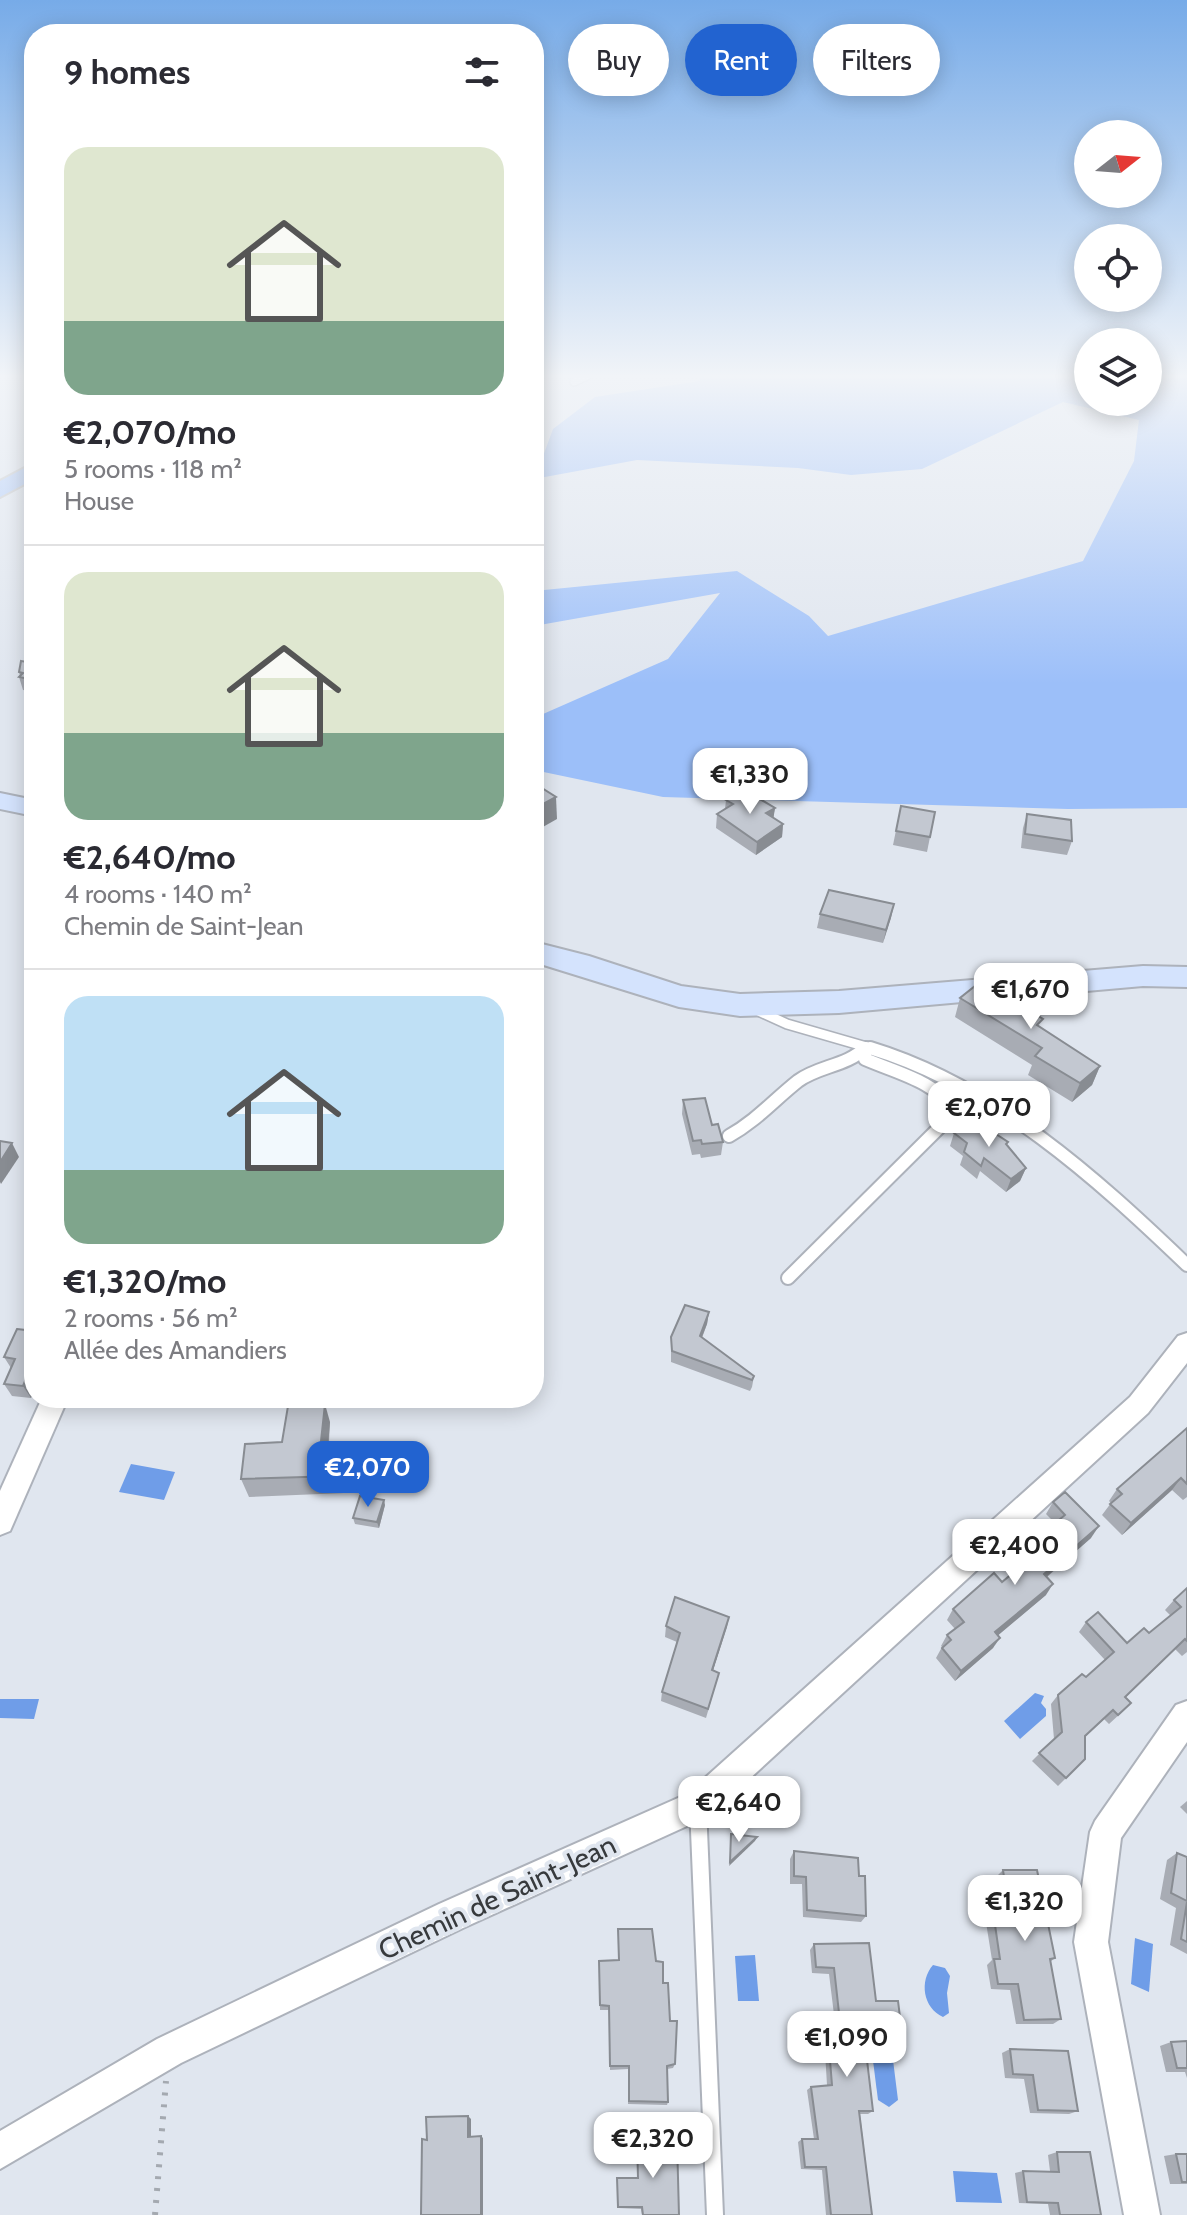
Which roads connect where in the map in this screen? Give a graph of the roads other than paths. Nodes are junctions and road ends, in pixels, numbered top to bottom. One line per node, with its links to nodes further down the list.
1 (21, 477): 2 (main road)
2 (0, 490)
3 (0, 801): 4 (street)
4 (24, 805)
5 (544, 954): 7 (street)
6 (1187, 977): 7 (street)
7 (747, 1005): 8 (lane)
8 (865, 1048): 9 (lane); 10 (lane); 11 (lane)
9 (729, 1136)
10 (1187, 1265)
11 (788, 1278)
12 (1187, 1344): 16 (street, Chemin de Saint-Jean)
13 (51, 1408): 14 (street)
14 (0, 1522)
15 (1187, 1716): 19 (street)
16 (698, 1805): 17 (street, Chemin de Saint-Jean); 18 (lane)
17 (0, 2151)
18 (715, 2215)
19 (1142, 2215)

